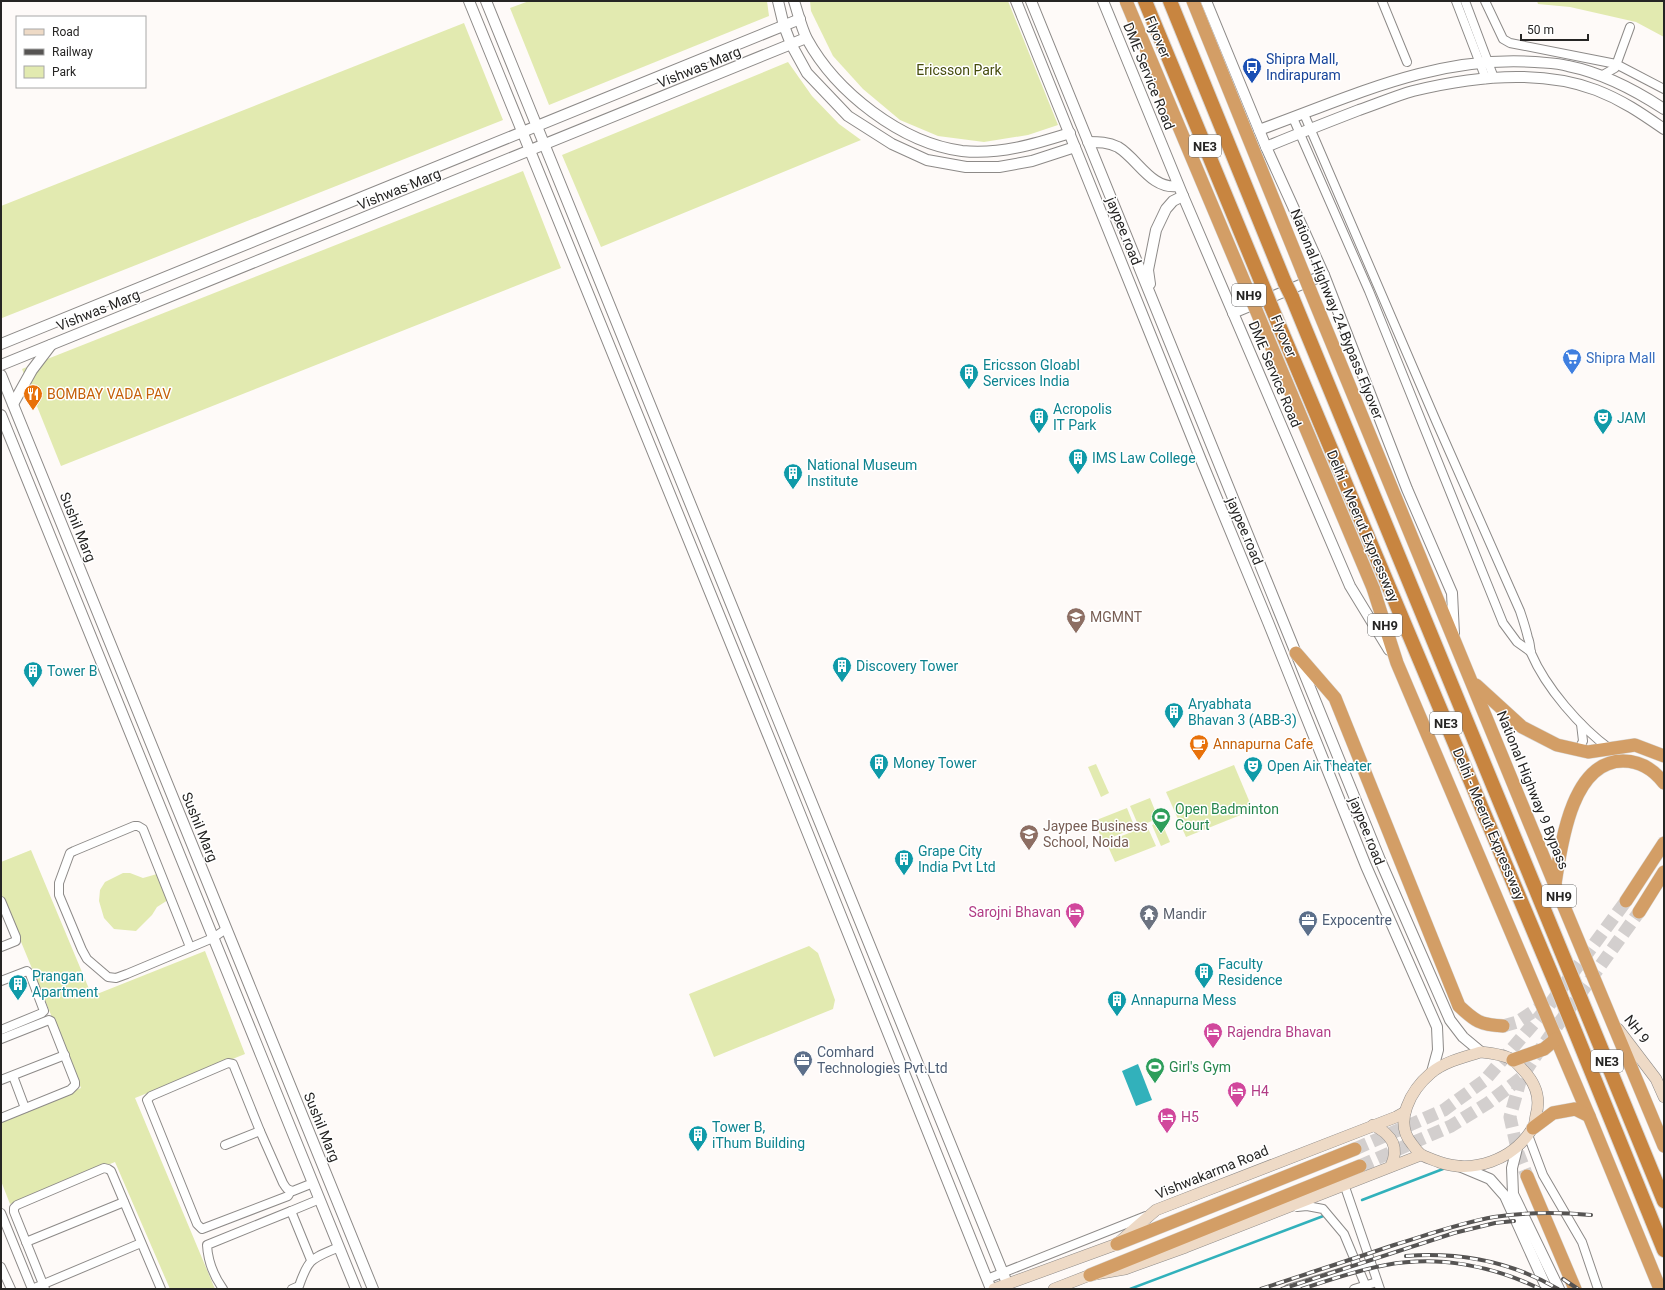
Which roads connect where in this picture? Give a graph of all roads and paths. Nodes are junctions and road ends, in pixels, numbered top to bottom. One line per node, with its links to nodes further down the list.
1 (468, 1): 35 (street)
2 (486, 1): 31 (street)
3 (778, 1): 18 (street)
4 (794, 1): 17 (street)
5 (1016, 1): 36 (street, jaypee road)
6 (1031, 1): 38 (street)
7 (1103, 1): 43 (street, DME Service Road)
8 (1126, 1): 61 (highway, Flyover / NH9, bridge)
9 (1145, 1): 123 (highway, Delhi - Meerut Expressway / NE3, bridge)
10 (1170, 1): 113 (highway, Delhi - Meerut Expressway / NE3, bridge)
11 (1193, 1): 58 (highway, National Highway 24 Bypass Flyover / NH9, bridge)
12 (1206, 1): 34 (street)
13 (1382, 1): 22 (street)
14 (1456, 1): 23 (street)
15 (1465, 1): 23 (street)
16 (1485, 1): 24 (street)
17 (800, 20): 18 (street, Vishwas Marg); 20 (street)
18 (784, 26): 21 (street); 31 (street, Vishwas Marg)
19 (1630, 27): 24 (street)
20 (806, 38): 21 (street, Vishwas Marg); 36 (street)
21 (791, 44): 39 (street, Vishwas Marg); 40 (street)
22 (1407, 62)
23 (1483, 62): 25 (street); 26 (street); 29 (street)
24 (1616, 64): 25 (street); 27 (street)
25 (1601, 76): 28 (street)
26 (1490, 79): 32 (street); 33 (street)
27 (1664, 89)
28 (1664, 109)
29 (1304, 114): 30 (street); 32 (street)
30 (1293, 118): 34 (street); 37 (street)
31 (537, 127): 35 (street, Vishwas Marg); 39 (street)
32 (1311, 129): 37 (street); 50 (street)
33 (1664, 129)
34 (1259, 130): 41 (street)
35 (522, 133): 42 (street); 48 (street, Vishwas Marg)
36 (1070, 133): 40 (street, jaypee road)
37 (1299, 134): 41 (street); 51 (street)
38 (1088, 142): 43 (street); 46 (street)
39 (544, 144): 42 (street, Vishwas Marg); 128 (street)
40 (1075, 147): 57 (street, jaypee road)
41 (1266, 147): 45 (street)
42 (530, 150): 49 (street, Vishwas Marg); 133 (street)
43 (1178, 186): 44 (street, DME Service Road)
44 (1183, 196): 46 (street); 47 (street, DME Service Road)
45 (1324, 275): 47 (street); 58 (street)
46 (1152, 302): 56 (street)
47 (1233, 313): 61 (street, DME Service Road)
48 (1, 344)
49 (52, 344): 52 (street, Vishwas Marg); 54 (street)
50 (1410, 358): 51 (street); 59 (street)
51 (1397, 361): 59 (street)
52 (1, 365)
53 (1, 376): 54 (street, Sushil Marg)
54 (13, 404): 76 (street, Sushil Marg)
55 (1, 415): 77 (street, Sushil Marg)
56 (1281, 617): 57 (street); 60 (street)
57 (1268, 622): 70 (street, jaypee road)
58 (1454, 638): 62 (highway, National Highway 9 Bypass / NH9)
59 (1531, 652): 63 (street)
60 (1296, 653): 69 (street); 82 (highway)
61 (1397, 663): 84 (highway, Flyover)
62 (1472, 681): 65 (highway); 72 (highway, National Highway 9 Bypass / NH9)
63 (1581, 724): 64 (street); 65 (street)
64 (1610, 750): 65 (highway); 66 (highway)
65 (1578, 751)
66 (1664, 756)
67 (1664, 783): 72 (highway)
68 (1664, 843): 74 (highway)
69 (1380, 860): 70 (street); 86 (street)
70 (1366, 866): 89 (street, jaypee road)
71 (1664, 872): 75 (highway)
72 (1555, 885): 81 (highway, National Highway 9 Bypass / NH9)
73 (1, 901): 78 (street)
74 (1626, 901)
75 (1639, 912)
76 (226, 929): 77 (street); 141 (street, Sushil Marg)
77 (214, 938): 79 (street); 109 (street, Sushil Marg)
78 (1, 948)
79 (190, 948): 79 (street)
80 (1, 980): 83 (street)
81 (1610, 1020): 92 (main road, NH 9); 101 (highway, NH9)
82 (1503, 1026)
83 (1, 1030)
84 (1556, 1038): 88 (highway); 95 (highway, Flyover)
85 (1, 1039): 87 (street)
86 (1481, 1052): 88 (main road); 89 (main road)
87 (65, 1055): 90 (street); 93 (street)
88 (1513, 1060): 99 (main road)
89 (1432, 1072): 94 (main road)
90 (13, 1076): 91 (street); 93 (street)
91 (1, 1080)
92 (1664, 1097)
93 (25, 1108): 96 (street)
94 (1405, 1112): 97 (main road, Vishwakarma Road); 104 (main road)
95 (1589, 1116): 99 (highway); 149 (highway, Flyover)
96 (1, 1118)
97 (1373, 1125): 106 (main road); 118 (main road, Vishwakarma Road)
98 (260, 1131): 100 (street); 111 (street); 111 (street)
99 (1530, 1132): 102 (main road); 148 (street)
100 (225, 1145)
101 (1664, 1146)
102 (1517, 1148): 107 (main road); 146 (street)
103 (1354, 1149): 121 (highway)
104 (1421, 1155): 106 (main road); 107 (main road)
105 (1360, 1166): 129 (highway)
106 (1391, 1166): 110 (main road)
107 (1459, 1166): 145 (street)
108 (1527, 1176): 147 (highway)
109 (313, 1183): 111 (street); 112 (street, Sushil Marg)
110 (1344, 1184): 115 (main road); 125 (street)
111 (291, 1191)
112 (320, 1199): 116 (street); 122 (street, Sushil Marg)
113 (1664, 1201)
114 (124, 1202): 119 (street); 119 (street); 120 (street)
115 (1282, 1209): 127 (street); 129 (main road)
116 (291, 1211): 124 (street); 138 (street)
117 (1, 1213): 136 (street)
118 (1151, 1214): 121 (main road, Vishwakarma Road); 128 (street)
119 (26, 1242): 132 (street)
120 (141, 1243): 132 (street); 137 (street)
121 (1117, 1244): 130 (main road, Vishwakarma Road)
122 (339, 1247): 124 (street); 140 (street, Sushil Marg)
123 (1664, 1250)
124 (311, 1260): 139 (street)
125 (1371, 1263): 127 (street); 131 (street)
126 (1, 1267): 135 (street)
127 (1358, 1267): 134 (street); 143 (street)
128 (1003, 1272): 130 (street); 133 (street)
129 (1090, 1275): 142 (main road)
130 (1007, 1283): 133 (main road, Vishwakarma Road)
131 (1379, 1285): 134 (street)
132 (44, 1286): 136 (street)
133 (991, 1286)
134 (1367, 1287): 144 (street)
135 (10, 1289)
136 (32, 1289)
137 (161, 1289)
138 (223, 1289)
139 (292, 1289)
140 (356, 1289)
141 (373, 1289)
142 (1054, 1289)
143 (1288, 1289)
144 (1354, 1289)
145 (1547, 1289)
146 (1559, 1289)
147 (1575, 1289)
148 (1598, 1289)
149 (1660, 1289)

